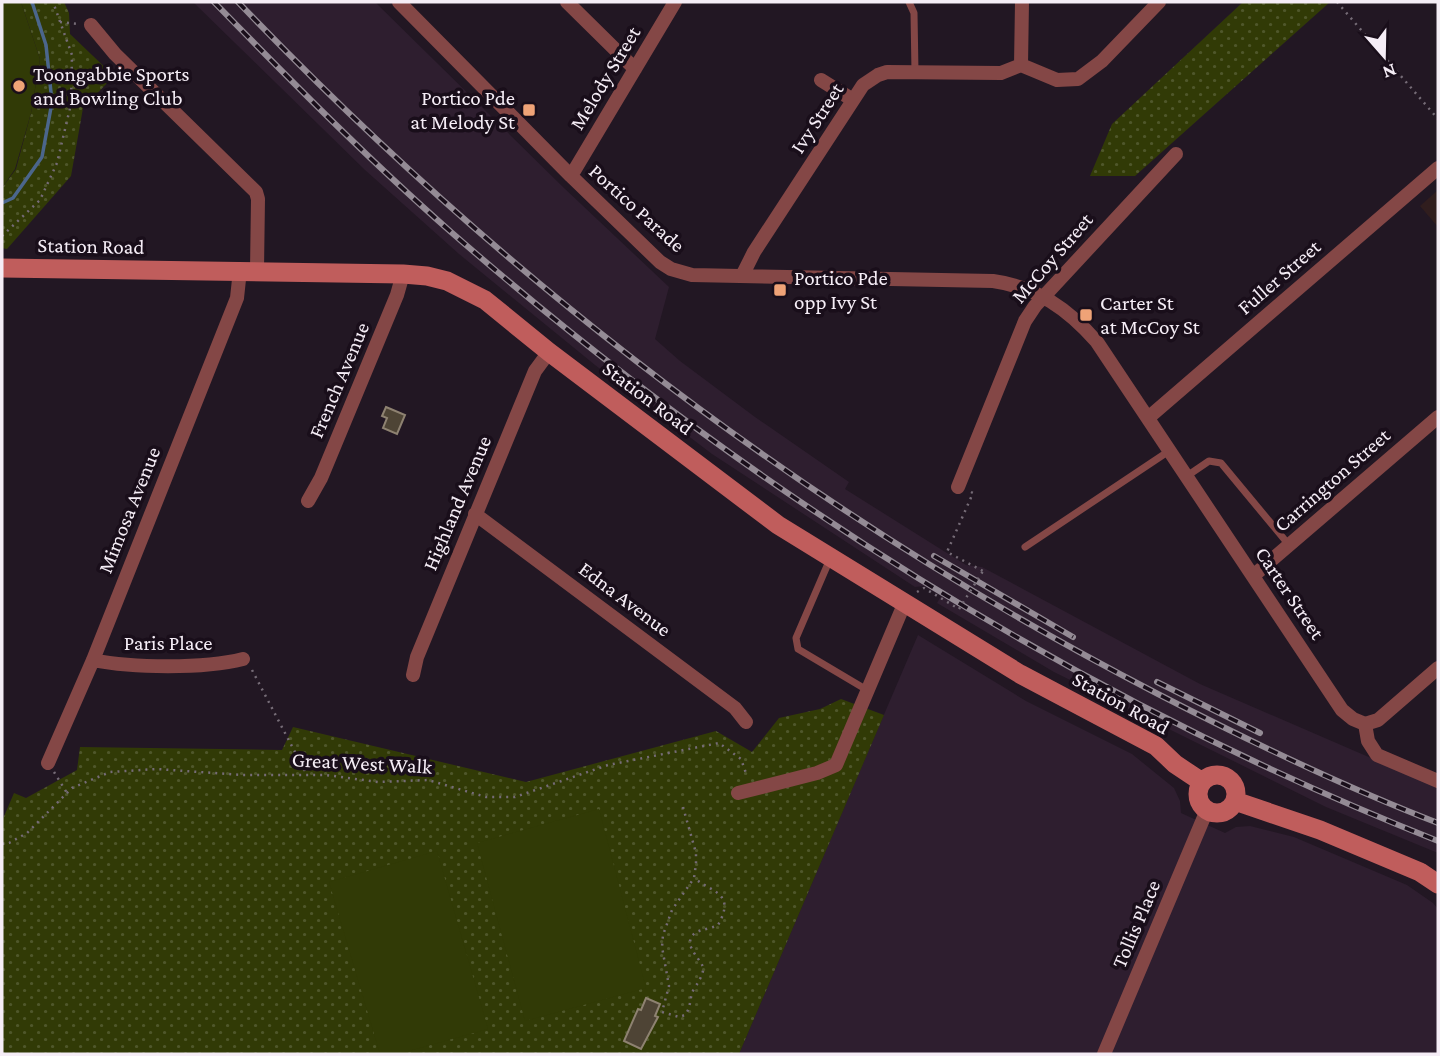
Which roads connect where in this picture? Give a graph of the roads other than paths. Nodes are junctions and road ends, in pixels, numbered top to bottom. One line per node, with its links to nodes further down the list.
1 (399, 2): 15 (street, Portico Parade)
2 (567, 2): 9 (street)
3 (676, 2): 9 (street, Melody Street)
4 (909, 2): 10 (lane)
5 (1022, 2): 8 (street)
6 (1159, 2): 8 (street)
7 (91, 25): 17 (street, Mimosa Avenue)
8 (1021, 65): 10 (street, Ivy Street)
9 (635, 69): 15 (street, Melody Street)
10 (915, 72): 12 (street, Ivy Street)
11 (821, 80): 12 (street)
12 (853, 100): 19 (street, Ivy Street)
13 (1176, 154): 20 (street, McCoy Street)
14 (1438, 167): 23 (street, Fuller Street)
15 (571, 176): 19 (street, Portico Parade)
16 (2, 268): 17 (main road, Station Road)
17 (248, 270): 18 (main road, Station Road); 35 (street, Mimosa Avenue)
18 (403, 274): 21 (main road, Station Road); 27 (street, French Avenue)
19 (742, 276): 20 (street, Portico Parade)
20 (1043, 295): 23 (street, Carter Street); 26 (street, McCoy Street)
21 (548, 352): 28 (street, Highland Avenue); 31 (main road, Station Road)
22 (1438, 417): 29 (street, Carrington Street)
23 (1148, 418): 24 (street, Carter Street)
24 (1170, 450): 25 (street, Carter Street); 30 (lane)
25 (1187, 476): 29 (lane, Carter Street); 32 (street, Carter Street)
26 (958, 486)
27 (308, 501)
28 (475, 514): 37 (street, Highland Avenue); 39 (street, Edna Avenue)
29 (1289, 545): 32 (street, Carrington Street)
30 (1025, 547)
31 (831, 557): 33 (main road, Station Road); 38 (lane)
32 (1253, 576): 40 (street, Carter Street)
33 (905, 602): 38 (street); 43 (main road, Station Road)
34 (243, 659): 35 (street, Paris Place)
35 (93, 660): 41 (street, Mimosa Avenue)
36 (1438, 668): 40 (street)
37 (413, 675)
38 (867, 690): 44 (street)
39 (746, 722)
40 (1365, 724): 42 (street)
41 (48, 763)
42 (1438, 781)
43 (1202, 782): 45 (main road); 46 (main road)
44 (746, 791)
45 (1235, 801): 46 (main road); 47 (main road)
46 (1207, 810): 48 (street, Tollis Place)
47 (1438, 884)
48 (1104, 1054)

